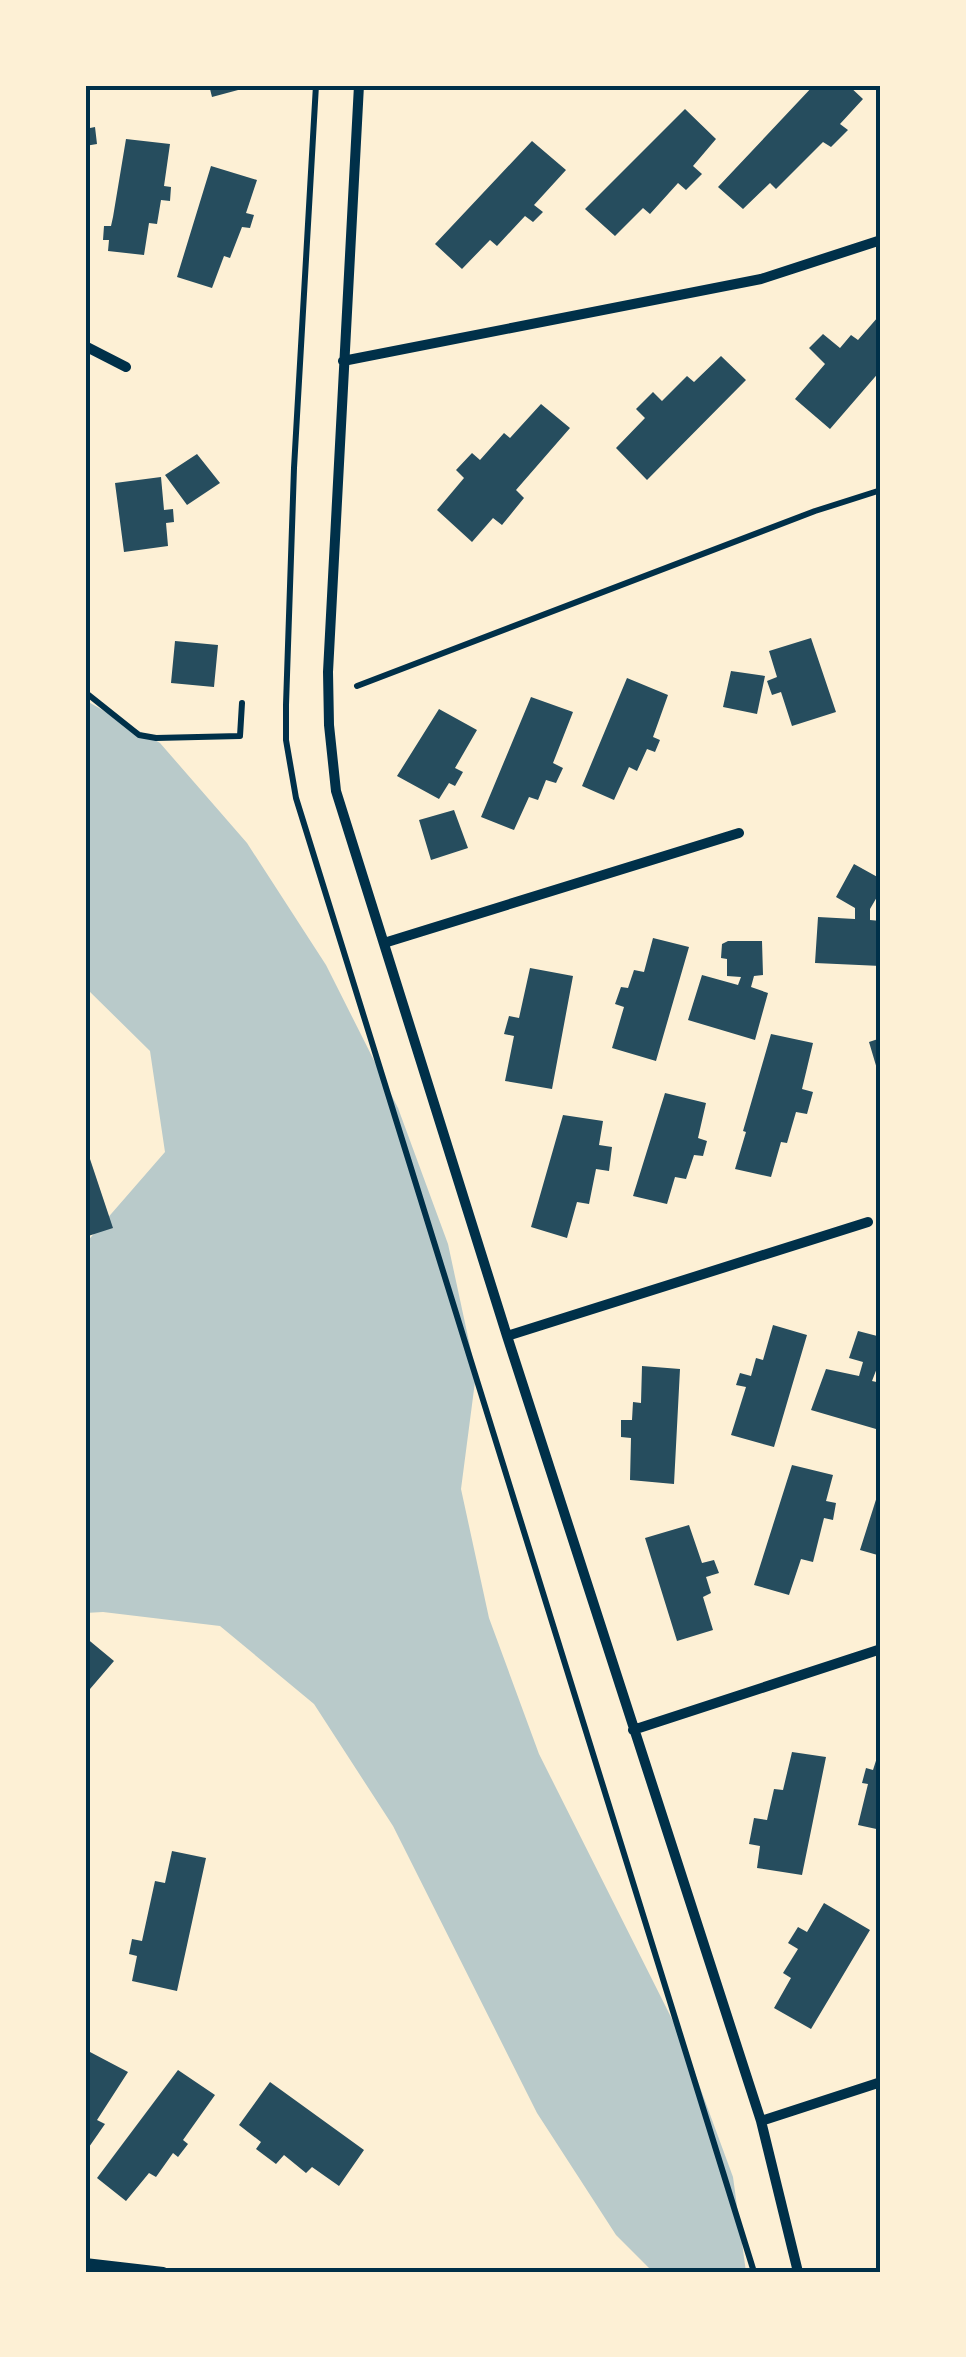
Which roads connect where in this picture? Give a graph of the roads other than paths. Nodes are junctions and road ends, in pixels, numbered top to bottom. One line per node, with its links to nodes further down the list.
1 (359, 85): 4 (street)
2 (881, 240): 4 (street)
3 (85, 346): 5 (street)
4 (343, 361): 7 (street)
5 (126, 367)
6 (739, 832): 7 (street)
7 (384, 943): 9 (street)
8 (868, 1222): 9 (street)
9 (507, 1336): 11 (street)
10 (881, 1649): 11 (street)
11 (633, 1730): 13 (street)
12 (881, 2082): 13 (street)
13 (761, 2120): 16 (street)
14 (85, 2264): 15 (street)
15 (162, 2272)
16 (798, 2272)

